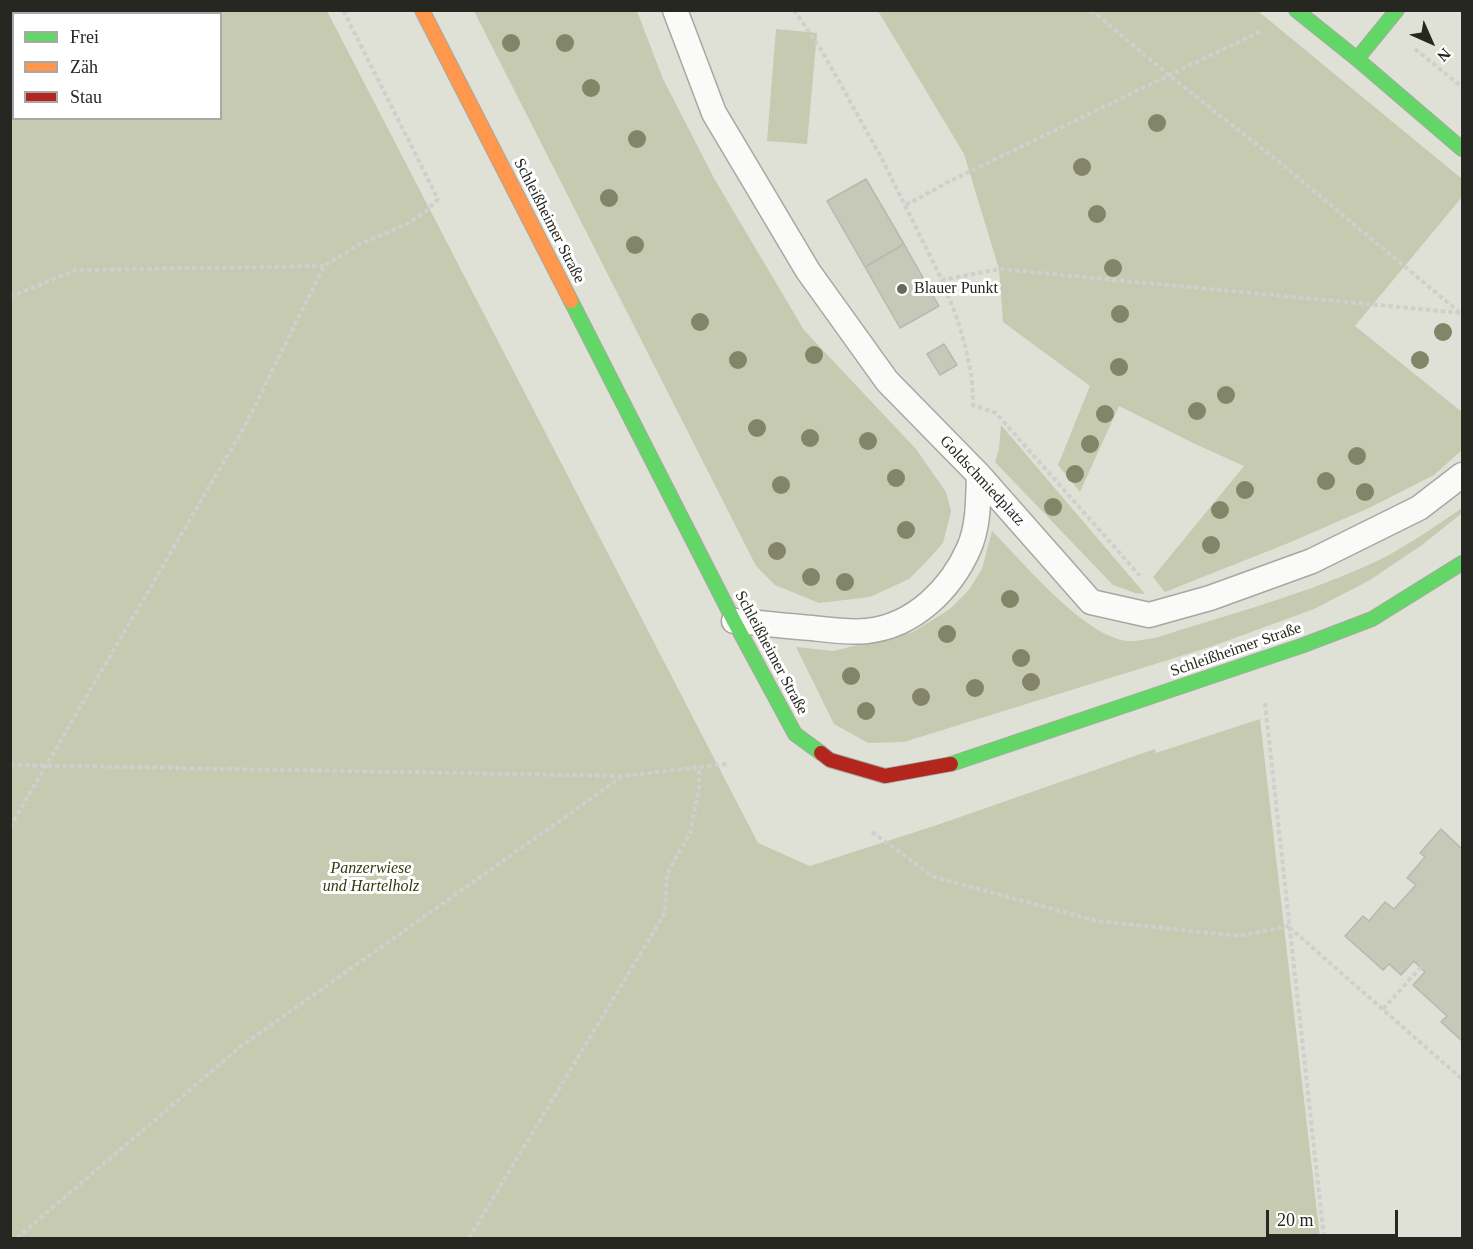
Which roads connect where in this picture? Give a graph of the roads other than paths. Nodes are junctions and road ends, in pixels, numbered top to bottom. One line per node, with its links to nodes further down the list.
1 (423, 10): 10 (street, Schleißheimer Straße)
2 (675, 10): 7 (lane, Goldschmiedplatz)
3 (1397, 10): 5 (street)
4 (1298, 12): 5 (street)
5 (1357, 59): 6 (street)
6 (1462, 149)
7 (979, 475): 8 (lane, Goldschmiedplatz); 10 (lane)
8 (1462, 475)
9 (1462, 563): 10 (street, Schleißheimer Straße)
10 (734, 621)

